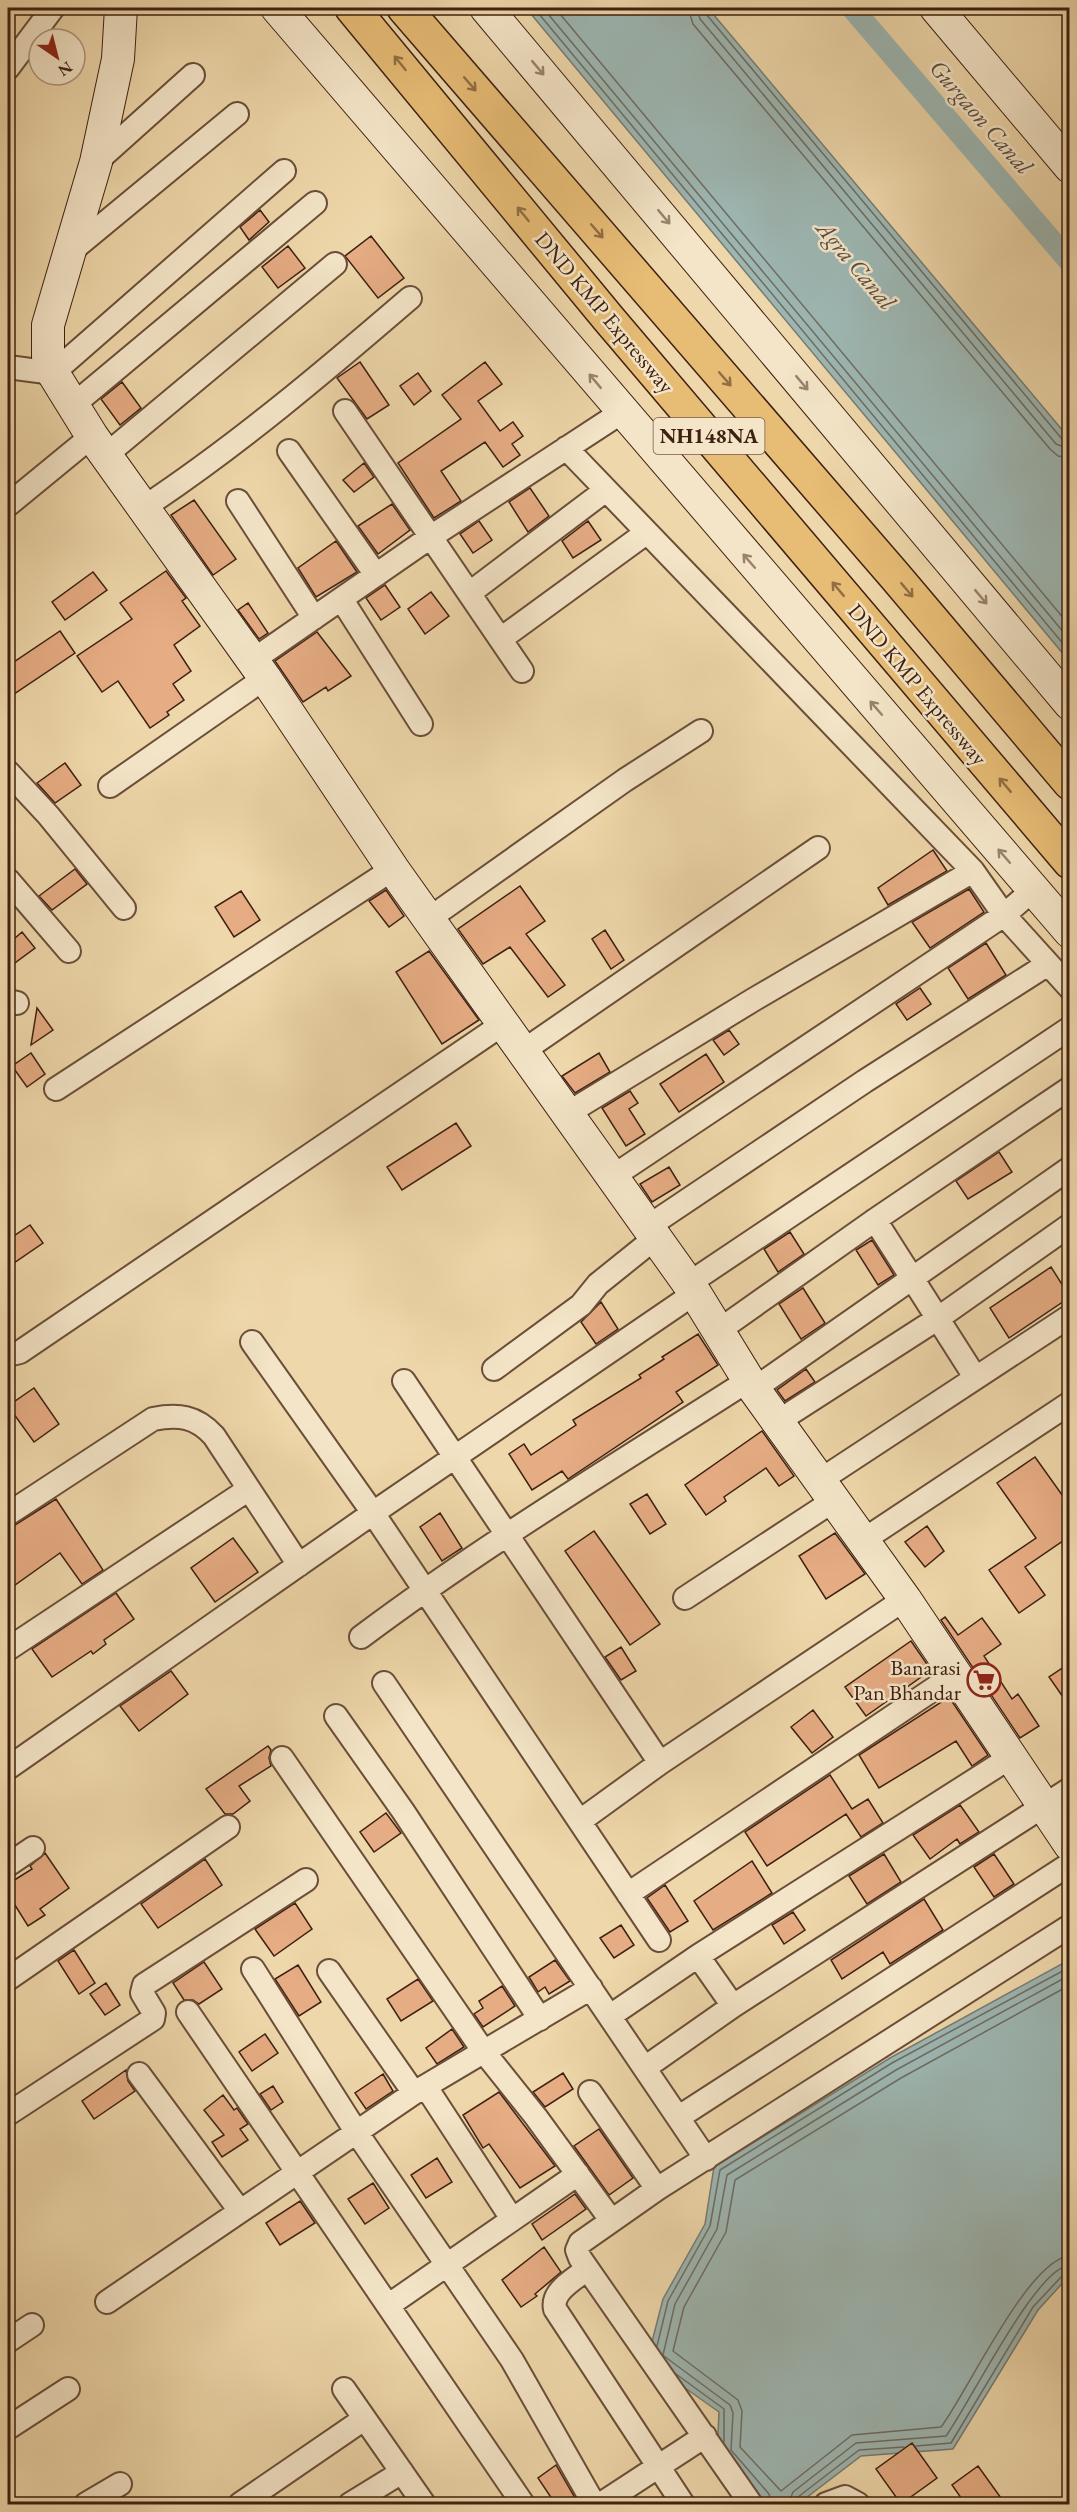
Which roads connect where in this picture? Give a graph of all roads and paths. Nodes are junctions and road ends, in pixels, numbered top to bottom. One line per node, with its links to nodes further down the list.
1 (122, 8): 11 (street)
2 (277, 8): 22 (street, one-way to 2)
3 (352, 8): 46 (highway, DND KMP Expressway / NH148NA, one-way to 3)
4 (404, 8): 43 (highway, DND KMP Expressway / NH148NA, one-way to 43)
5 (486, 8): 39 (street, one-way to 39)
6 (936, 8): 12 (street)
7 (43, 11): 8 (street)
8 (8, 68)
9 (193, 75): 11 (street)
10 (237, 114): 15 (street)
11 (96, 162): 15 (street)
12 (1070, 167)
13 (284, 171): 19 (street)
14 (315, 203): 20 (street)
15 (70, 252): 19 (street)
16 (335, 264): 23 (street)
17 (410, 297): 29 (street)
18 (8, 367): 19 (street)
19 (53, 373): 20 (street)
20 (72, 406): 23 (street)
21 (345, 411): 31 (street)
22 (622, 412): 24 (street); 50 (street, one-way to 22)
23 (99, 445): 28 (street); 29 (street)
24 (566, 448): 26 (street); 31 (street)
25 (289, 451): 32 (street)
26 (606, 490): 30 (street); 33 (street)
27 (238, 501): 35 (street)
28 (8, 505)
29 (143, 508): 37 (street)
30 (646, 533): 36 (street); 48 (street)
31 (432, 536): 32 (street); 33 (street)
32 (376, 575): 34 (street)
33 (471, 592): 36 (street)
34 (342, 600): 35 (street); 40 (street)
35 (314, 618): 37 (street)
36 (502, 638): 38 (street)
37 (259, 669): 44 (street); 47 (street)
38 (522, 671)
39 (1070, 704)
40 (421, 724)
41 (701, 731): 53 (street)
42 (8, 772): 51 (street)
43 (1070, 783)
44 (110, 786)
45 (818, 848): 60 (street)
46 (1070, 862)
47 (393, 869): 53 (street); 62 (street)
48 (973, 871): 52 (street); 63 (street)
49 (8, 880): 55 (street)
50 (1033, 890): 52 (street); 54 (street)
51 (124, 908)
52 (1004, 915): 56 (street); 65 (street)
53 (430, 918): 58 (street)
54 (1070, 932)
55 (69, 951)
56 (1048, 964): 57 (street); 68 (street)
57 (1070, 988)
58 (503, 1024): 60 (street); 75 (street)
59 (1070, 1028): 70 (street)
60 (523, 1051): 63 (street)
61 (1070, 1088): 66 (street)
62 (56, 1089)
63 (568, 1113): 65 (street)
64 (1070, 1168): 69 (street)
65 (612, 1177): 68 (street)
66 (875, 1220): 69 (street); 73 (street)
67 (1070, 1225): 72 (street)
68 (650, 1233): 70 (street); 76 (street)
69 (913, 1279): 72 (street); 79 (street)
70 (691, 1289): 73 (street); 82 (street)
71 (1070, 1316): 77 (street)
72 (937, 1319): 77 (street); 81 (street)
73 (717, 1331): 79 (street)
74 (252, 1342): 85 (street)
75 (8, 1355)
76 (494, 1369)
77 (975, 1377): 84 (street)
78 (404, 1382): 82 (street)
79 (752, 1384): 81 (street); 87 (street)
80 (1070, 1402): 88 (street)
81 (777, 1422): 84 (street)
82 (454, 1458): 85 (street); 87 (street)
83 (249, 1489): 86 (street); 89 (street); 94 (street)
84 (826, 1491): 88 (street); 91 (street)
85 (373, 1512): 89 (street); 90 (street)
86 (8, 1514)
87 (507, 1534): 90 (street); 100 (street)
88 (862, 1541): 92 (street)
89 (299, 1565): 101 (street)
90 (425, 1589): 93 (street); 104 (street)
91 (685, 1598)
92 (905, 1599): 95 (street); 100 (street)
93 (361, 1637)
94 (8, 1649)
95 (956, 1674): 98 (street); 110 (street)
96 (384, 1683): 117 (street)
97 (336, 1716): 121 (street)
98 (1011, 1757): 103 (street); 113 (street)
99 (282, 1758): 122 (street)
100 (660, 1763): 104 (street)
101 (8, 1768)
102 (1070, 1788): 103 (street)
103 (1044, 1805): 107 (street); 118 (street)
104 (580, 1821): 110 (street)
105 (228, 1827): 116 (street)
106 (33, 1848): 108 (street)
107 (1069, 1849): 128 (street)
108 (8, 1865)
109 (306, 1880): 127 (street)
110 (628, 1894): 112 (street)
111 (1070, 1926): 130 (street)
112 (659, 1940)
113 (698, 1956): 118 (street); 120 (street)
114 (253, 1969): 129 (street)
115 (329, 1971): 125 (street)
116 (8, 1979)
117 (591, 1988): 120 (street); 121 (street)
118 (733, 2006): 123 (street)
119 (188, 2012): 131 (street)
120 (610, 2016): 123 (street)
121 (540, 2019): 122 (street)
122 (484, 2052): 125 (street); 132 (street)
123 (646, 2067): 128 (street)
124 (139, 2074): 134 (street)
125 (420, 2090): 129 (street); 135 (street)
126 (590, 2092): 133 (street)
127 (8, 2114)
128 (679, 2116): 130 (street)
129 (357, 2133): 131 (street); 137 (street)
130 (706, 2159): 133 (street)
131 (297, 2172): 134 (street); 140 (street)
132 (578, 2174): 135 (street); 136 (street)
133 (657, 2189): 136 (street)
134 (240, 2211): 139 (street)
135 (512, 2219): 137 (street)
136 (611, 2220): 138 (street)
137 (446, 2263): 140 (street); 156 (street)
138 (587, 2269): 147 (street); 148 (street)
139 (107, 2302)
140 (389, 2305): 155 (street)
141 (32, 2325): 142 (street)
142 (8, 2341)
143 (68, 2389): 146 (street)
144 (344, 2389): 145 (street)
145 (364, 2419): 149 (street); 152 (street)
146 (8, 2428)
147 (705, 2436): 148 (street); 159 (street)
148 (659, 2466): 157 (street); 158 (street)
149 (402, 2472): 153 (street); 154 (street)
150 (120, 2484): 151 (street)
151 (86, 2505)
152 (240, 2505)
153 (350, 2505)
154 (424, 2505)
155 (523, 2505)
156 (594, 2505)
157 (601, 2505)
158 (683, 2505)
159 (751, 2505)
160 (826, 2505): 161 (street)
161 (858, 2505)

